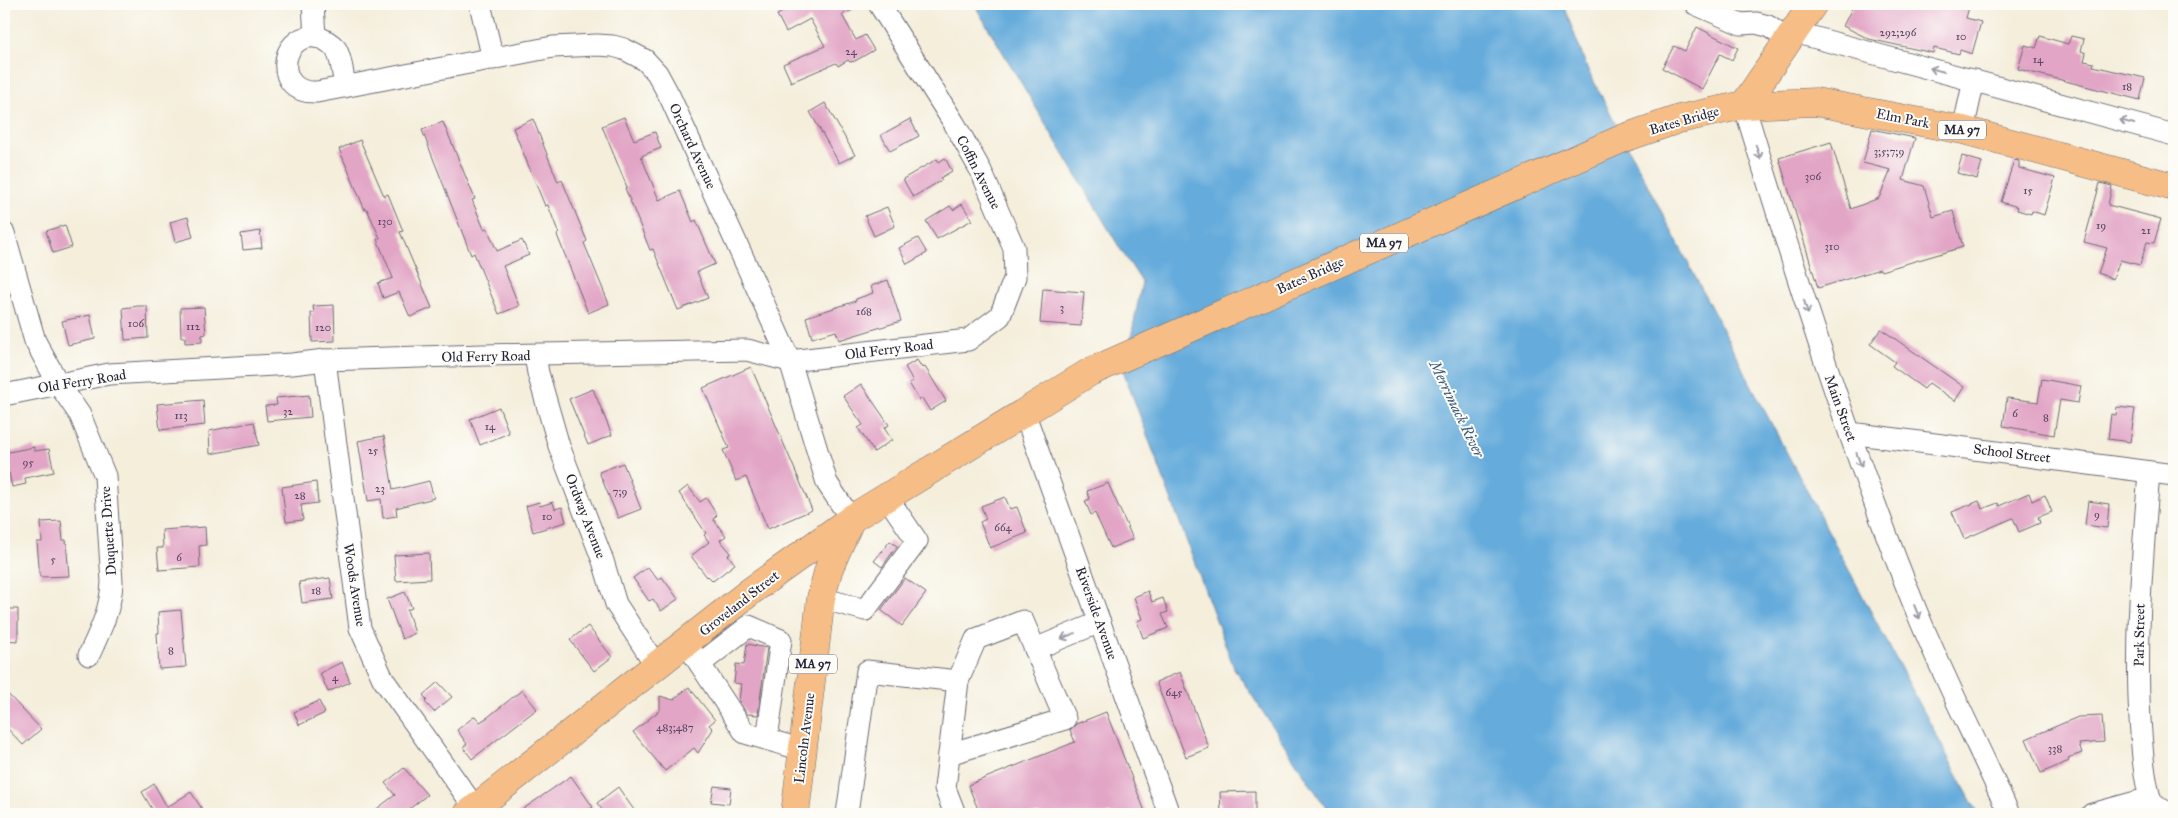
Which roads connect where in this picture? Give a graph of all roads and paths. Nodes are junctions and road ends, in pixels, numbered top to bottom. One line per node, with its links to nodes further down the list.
1 (313, 4): 7 (street)
2 (480, 4): 8 (street)
3 (879, 4): 16 (street, Coffin Avenue)
4 (1695, 4): 6 (street)
5 (1813, 4): 6 (main road)
6 (1791, 36): 9 (street, one-way to 6); 11 (main road)
7 (314, 37): 10 (street); 10 (street, Orchard Avenue)
8 (493, 59): 10 (street, Orchard Avenue); 19 (street, Orchard Avenue)
9 (1974, 80): 12 (street); 13 (street, one-way to 9)
10 (345, 87)
11 (1744, 105): 12 (main road, Elm Park / MA 97); 22 (main road, Bates Bridge / MA 97); 23 (street, Main Street, one-way to 23)
12 (1963, 130): 14 (main road, Elm Park / MA 97)
13 (2174, 135)
14 (2174, 188)
15 (4, 233): 20 (street, Duquette Drive)
16 (968, 340): 19 (street, Old Ferry Road)
17 (535, 355): 18 (street, Old Ferry Road); 19 (street, Old Ferry Road); 33 (street, Ordway Avenue)
18 (325, 360): 20 (street, Old Ferry Road); 39 (street, Woods Avenue)
19 (790, 361): 27 (street, Orchard Avenue)
20 (58, 383): 21 (street, Old Ferry Road); 32 (street, Duquette Drive)
21 (4, 395)
22 (1024, 412): 26 (main road, Groveland Street / MA 97); 29 (street, Riverside Avenue)
23 (1850, 433): 24 (street, School Street); 44 (street, Main Street, one-way to 44)
24 (2149, 472): 25 (street, School Street); 38 (street, Park Street)
25 (2174, 475)
26 (887, 497): 27 (main road, Groveland Street / MA 97); 28 (street)
27 (851, 519): 28 (main road, Lincoln Avenue / MA 97); 31 (main road, Groveland Street)
28 (821, 598): 36 (main road, Lincoln Avenue / MA 97)
29 (1100, 622): 30 (street, one-way to 30); 43 (street, Riverside Avenue)
30 (1035, 649): 34 (street); 37 (street)
31 (694, 653): 33 (main road, Groveland Street); 35 (street); 35 (street)
32 (89, 655)
33 (657, 667): 39 (main road, Groveland Street)
34 (958, 681): 37 (street); 41 (street)
35 (767, 739): 36 (street)
36 (803, 750): 40 (main road, Lincoln Avenue / MA 97)
37 (949, 754): 42 (street)
38 (2150, 798): 45 (street); 46 (street)
39 (472, 811)
40 (795, 814)
41 (846, 814)
42 (955, 814)
43 (1169, 814)
44 (2009, 814)
45 (2092, 814)
46 (2171, 814)

